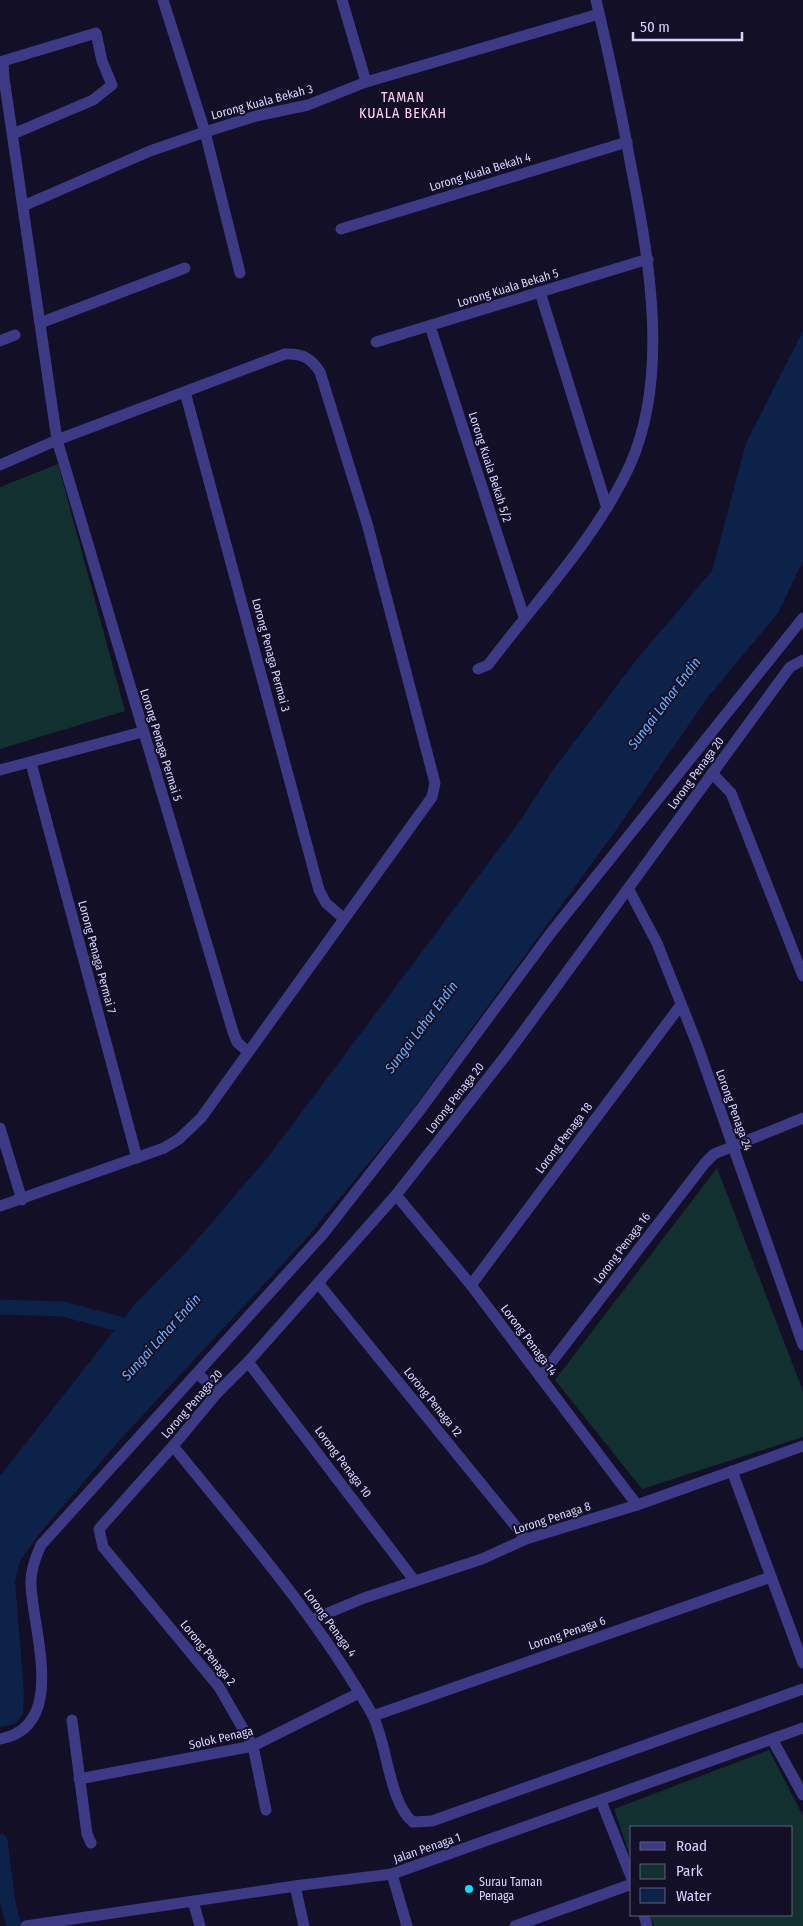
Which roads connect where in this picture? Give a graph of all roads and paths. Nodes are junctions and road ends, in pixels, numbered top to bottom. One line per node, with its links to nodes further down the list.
1 (163, 0): 6 (street)
2 (342, 0): 5 (street)
3 (596, 0): 4 (street)
4 (599, 14): 5 (street, Lorong Kuala Bekah 3); 8 (street)
5 (366, 82): 6 (street, Lorong Kuala Bekah 3)
6 (206, 132): 9 (street, Lorong Kuala Bekah 3); 13 (street)
7 (13, 134): 7 (street, Lorong Penaga Permai 5); 9 (street, Lorong Penaga Permai 5)
8 (627, 142): 10 (street, Lorong Kuala Bekah 4); 11 (street)
9 (23, 206): 15 (street, Lorong Penaga Permai 5)
10 (341, 229)
11 (648, 259): 14 (street, Lorong Kuala Bekah 5); 23 (street)
12 (185, 268): 15 (street)
13 (240, 273)
14 (540, 292): 16 (street, Lorong Kuala Bekah 5); 23 (street)
15 (40, 323): 21 (street, Lorong Penaga Permai 5)
16 (430, 326): 19 (street, Lorong Kuala Bekah 5); 24 (street, Lorong Kuala Bekah 5/2)
17 (15, 335): 18 (street)
18 (0, 341)
19 (376, 342)
20 (185, 392): 21 (street); 33 (street, Lorong Penaga Permai 3); 33 (street)
21 (57, 440): 22 (street); 28 (street, Lorong Penaga Permai 5)
22 (0, 465)
23 (607, 508): 24 (street)
24 (524, 616): 27 (street)
25 (803, 618): 48 (street)
26 (803, 660): 31 (street, Lorong Penaga 20)
27 (478, 669)
28 (142, 732): 29 (street); 36 (street, Lorong Penaga Permai 5)
29 (30, 763): 30 (street); 40 (street, Lorong Penaga Permai 7)
30 (0, 770)
31 (712, 773): 32 (street, Lorong Penaga 20); 34 (street)
32 (629, 890): 35 (street, Lorong Penaga 24); 41 (street, Lorong Penaga 20)
33 (343, 918): 36 (street)
34 (803, 976)
35 (680, 1006): 39 (street, Lorong Penaga 24); 45 (street, Lorong Penaga 18)
36 (248, 1052): 40 (street)
37 (803, 1118): 39 (street, Lorong Penaga 16)
38 (0, 1128): 42 (street)
39 (733, 1145): 46 (street, Lorong Penaga 24); 49 (street, Lorong Penaga 16)
40 (137, 1158): 42 (street)
41 (396, 1195): 44 (street, Lorong Penaga 20); 45 (street, Lorong Penaga 14)
42 (22, 1200): 43 (street)
43 (0, 1206)
44 (318, 1283): 47 (street, Lorong Penaga 20); 56 (street, Lorong Penaga 12)
45 (471, 1286): 49 (street, Lorong Penaga 14)
46 (803, 1345)
47 (248, 1362): 50 (street, Lorong Penaga 20); 58 (street, Lorong Penaga 10)
48 (198, 1374): 50 (street); 66 (street)
49 (540, 1377): 54 (street, Lorong Penaga 14)
50 (218, 1392): 51 (street, Lorong Penaga 20)
51 (173, 1446): 55 (street, Lorong Penaga 20); 59 (street, Lorong Penaga 4)
52 (803, 1446): 53 (street, Lorong Penaga 8)
53 (732, 1472): 54 (street, Lorong Penaga 8); 57 (street)
54 (637, 1505): 56 (street, Lorong Penaga 8)
55 (99, 1529): 68 (street, Lorong Penaga 2)
56 (526, 1539): 58 (street, Lorong Penaga 8)
57 (771, 1577): 60 (street); 63 (street, Lorong Penaga 6)
58 (414, 1580): 59 (street, Lorong Penaga 8)
59 (311, 1620): 62 (street, Lorong Penaga 4)
60 (803, 1663)
61 (803, 1689): 73 (street, Jalan Penaga 1)
62 (359, 1693): 63 (street, Lorong Penaga 4); 68 (street, Solok Penaga)
63 (373, 1716): 73 (street, Lorong Penaga 4)
64 (72, 1720): 69 (street)
65 (803, 1728): 67 (street, Jalan Penaga 1)
66 (0, 1739)
67 (772, 1739): 70 (street); 71 (street, Jalan Penaga 1)
68 (253, 1746): 69 (street, Solok Penaga); 72 (street, Lorong Penaga 2)
69 (79, 1779): 74 (street)
70 (803, 1795)
71 (601, 1801): 75 (street, Jalan Penaga 1); 76 (street)
72 (266, 1810)
73 (432, 1821)
74 (91, 1843)
75 (392, 1874): 78 (street, Jalan Penaga 1); 85 (street)
76 (630, 1874)
77 (630, 1885): 81 (street)
78 (294, 1886): 79 (street, Jalan Penaga 1); 84 (street)
79 (193, 1901): 80 (street, Jalan Penaga 1); 83 (street)
80 (97, 1921): 82 (street, Jalan Penaga 1)
81 (538, 1922): 86 (street)
82 (34, 1925)
83 (200, 1926)
84 (304, 1926)
85 (407, 1926)
86 (515, 1926)

